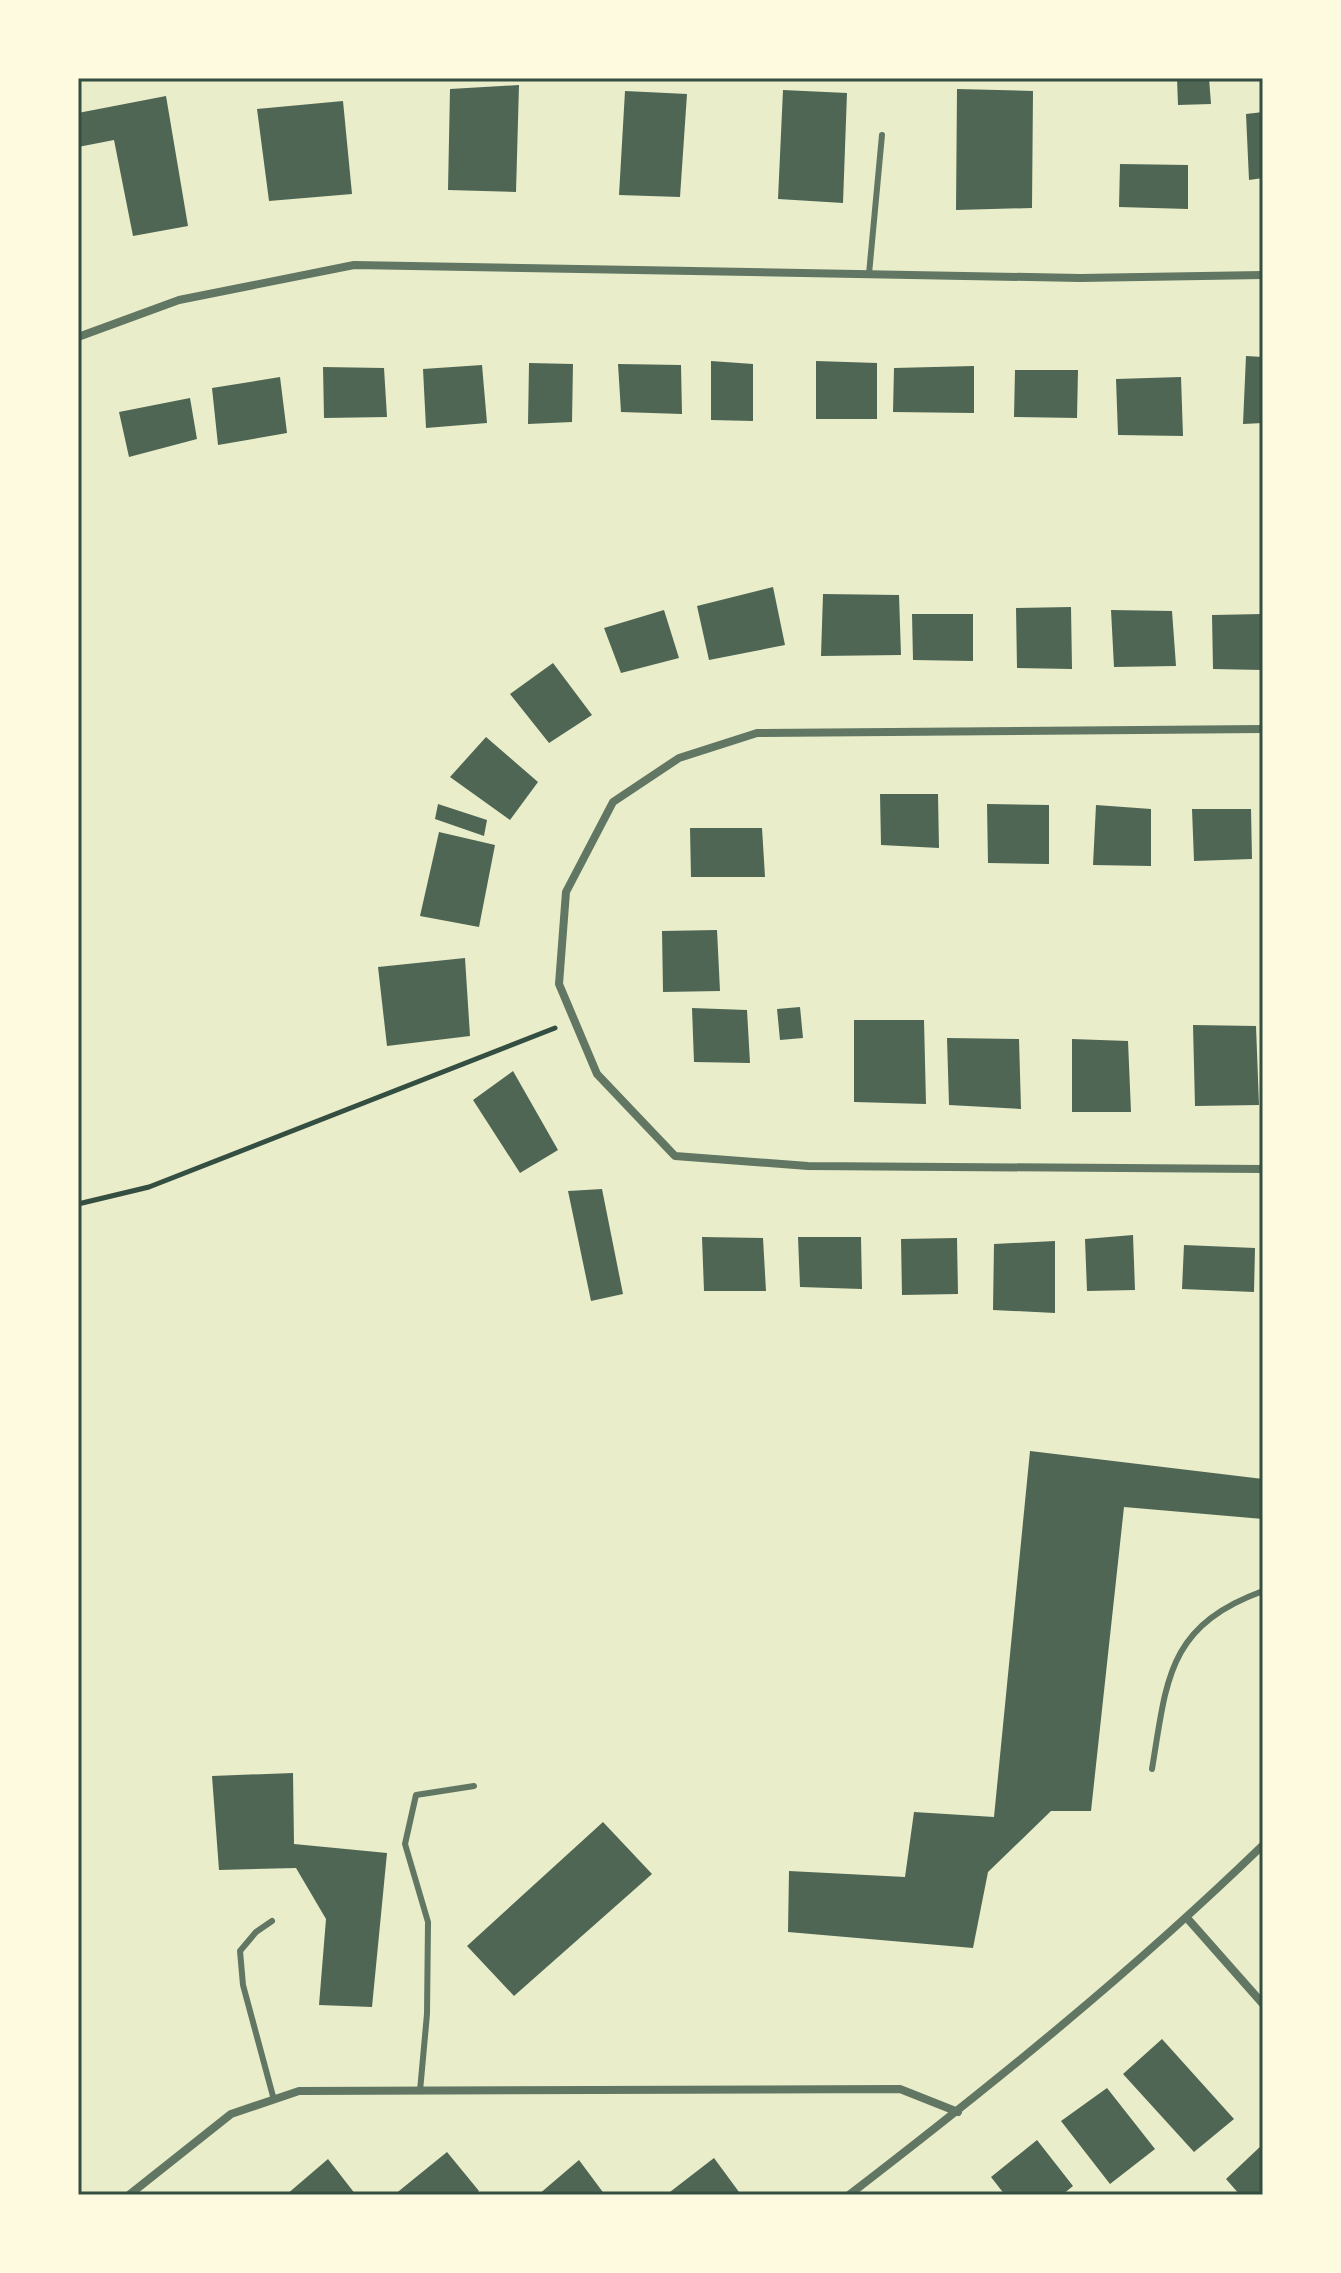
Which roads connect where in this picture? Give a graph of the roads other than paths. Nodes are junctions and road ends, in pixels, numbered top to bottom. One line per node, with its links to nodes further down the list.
1 (882, 135): 2 (lane)
2 (869, 274): 3 (street); 4 (street)
3 (1263, 275)
4 (78, 337)
5 (1263, 729): 6 (street)
6 (1263, 1169)
7 (1263, 1591): 8 (lane)
8 (1152, 1769)
9 (474, 1786): 14 (lane)
10 (1263, 1845): 11 (street)
11 (1187, 1918): 13 (street); 16 (street)
12 (272, 1921): 15 (lane)
13 (1263, 2004)
14 (420, 2091): 15 (street); 16 (street)
15 (274, 2100): 17 (street)
16 (958, 2112): 18 (street)
17 (129, 2195)
18 (849, 2195)

